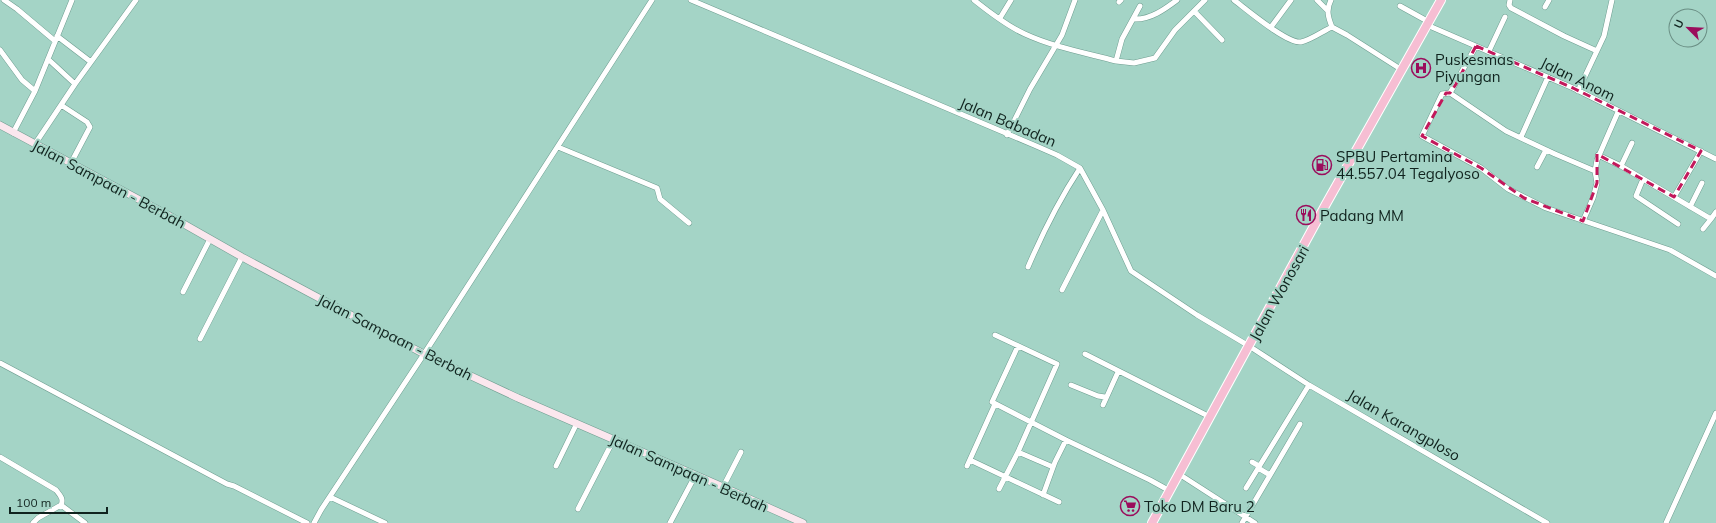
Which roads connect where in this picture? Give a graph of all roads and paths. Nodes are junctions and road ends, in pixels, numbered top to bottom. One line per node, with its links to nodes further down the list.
1 (4, 0): 32 (street)
2 (72, 0): 32 (street)
3 (136, 0): 41 (street)
4 (652, 0): 56 (street)
5 (691, 0): 52 (street, Jalan Babadan)
6 (974, 0): 27 (street)
7 (1011, 0): 27 (street)
8 (1075, 0): 34 (street)
9 (1176, 0): 28 (street)
10 (1205, 0): 24 (street)
11 (1234, 0): 20 (street)
12 (1243, 0): 20 (street)
13 (1291, 0): 30 (street)
14 (1318, 0): 25 (street)
15 (1332, 0): 25 (street)
16 (1441, 0): 29 (highway, Jalan Wonosari)
17 (1510, 0): 38 (street)
18 (1549, 0): 23 (street)
19 (1612, 0): 38 (street)
20 (1239, 4): 30 (street)
21 (1140, 6): 28 (street)
22 (1400, 6): 29 (street, Jalan Anom)
23 (1546, 7)
24 (1194, 11): 33 (street); 40 (street)
25 (1328, 11): 31 (street)
26 (1505, 17): 37 (street)
27 (1000, 18): 34 (street)
28 (1134, 19): 40 (street)
29 (1428, 23): 35 (street, Jalan Anom); 42 (highway, Jalan Wonosari)
30 (1271, 27): 31 (street)
31 (1332, 27): 42 (street)
32 (56, 38): 39 (street); 41 (street)
33 (1222, 40)
34 (1056, 45): 40 (street); 52 (street)
35 (1476, 46): 37 (street, Jalan Anom); 47 (street)
36 (0, 50): 46 (street)
37 (1489, 51): 43 (street, Jalan Anom)
38 (1597, 51): 45 (street)
39 (48, 59): 44 (street); 46 (street)
40 (1116, 61)
41 (91, 62): 44 (street)
42 (1402, 70): 86 (highway, Jalan Wonosari)
43 (1548, 77): 45 (street, Jalan Anom); 53 (street)
44 (75, 84): 48 (street)
45 (1578, 91): 49 (street, Jalan Anom)
46 (35, 92): 51 (street)
47 (1450, 93): 53 (street); 73 (street)
48 (61, 105): 55 (street); 61 (street)
49 (1618, 112): 58 (street, Jalan Anom); 59 (street)
50 (0, 125): 51 (main road, Jalan Sampaan - Berbah)
51 (13, 133): 55 (main road, Jalan Sampaan - Berbah)
52 (1007, 135): 64 (street, Jalan Babadan)
53 (1521, 137): 57 (street)
54 (1632, 143): 62 (street)
55 (35, 144): 61 (main road, Jalan Sampaan - Berbah)
56 (558, 147): 74 (street); 87 (street)
57 (1546, 150): 63 (street); 65 (street)
58 (1701, 151): 60 (street, Jalan Anom); 68 (street)
59 (1598, 155): 62 (street); 65 (street)
60 (1716, 159)
61 (71, 163): 77 (main road, Jalan Sampaan - Berbah)
62 (1621, 166): 66 (street)
63 (1537, 167)
64 (1080, 168): 70 (street); 79 (street)
65 (1595, 171): 73 (street)
66 (1644, 180): 68 (street); 75 (street)
67 (1702, 183): 69 (street)
68 (1674, 197): 69 (street)
69 (1690, 207): 72 (street)
70 (1103, 210): 81 (street); 86 (street)
71 (1716, 212): 72 (street)
72 (1711, 219): 76 (street)
73 (1583, 221): 80 (street)
74 (689, 223)
75 (1678, 224)
76 (1703, 229)
77 (210, 239): 78 (main road, Jalan Sampaan - Berbah); 82 (street)
78 (242, 257): 84 (street); 87 (main road, Jalan Sampaan - Berbah)
79 (1028, 267)
80 (1716, 276)
81 (1062, 290)
82 (183, 292)
83 (995, 335): 85 (street)
84 (200, 339)
85 (1018, 346): 94 (street); 99 (street)
86 (1249, 346): 92 (street, Jalan Karangploso); 97 (highway, Jalan Wonosari)
87 (424, 354): 98 (main road, Jalan Sampaan - Berbah); 121 (street)
88 (1085, 354): 90 (street)
89 (0, 363): 128 (street)
90 (1118, 372): 93 (street); 97 (street)
91 (1071, 385): 93 (street)
92 (1309, 385): 111 (street); 136 (street, Jalan Karangploso)
93 (1105, 398): 95 (street)
94 (995, 404): 99 (street); 106 (street)
95 (1103, 405)
96 (1716, 413): 137 (street)
97 (1210, 417): 112 (highway, Jalan Wonosari)
98 (577, 423): 101 (main road, Jalan Sampaan - Berbah); 108 (street)
99 (1031, 423): 102 (street); 104 (street)
100 (1300, 424): 113 (street)
101 (614, 439): 114 (main road, Jalan Sampaan - Berbah); 124 (street)
102 (1066, 440): 110 (street); 119 (street)
103 (741, 452): 116 (street)
104 (1018, 452): 110 (street); 115 (street)
105 (0, 457): 123 (street)
106 (970, 460): 109 (street); 115 (street)
107 (1252, 462): 111 (street)
108 (556, 466)
109 (967, 466)
110 (1053, 467): 120 (street)
111 (1259, 467): 113 (street); 117 (street)
112 (1179, 474): 119 (highway, Jalan Wonosari); 125 (street)
113 (1270, 475): 125 (street)
114 (695, 476): 116 (main road, Jalan Sampaan - Berbah); 131 (street)
115 (1006, 476): 118 (street); 120 (street)
116 (723, 487): 132 (main road, Jalan Sampaan - Berbah)
117 (1246, 488)
118 (999, 489)
119 (1170, 492): 133 (highway, Jalan Wonosari)
120 (1043, 495): 122 (street)
121 (330, 497): 129 (street); 130 (street)
122 (1059, 502)
123 (61, 505): 126 (street); 127 (street)
124 (578, 509)
125 (1245, 517): 134 (street); 135 (street)
126 (33, 523)
127 (85, 523)
128 (307, 523)
129 (314, 523)
130 (385, 523)
131 (670, 523)
132 (803, 523)
133 (1152, 523)
134 (1242, 523)
135 (1256, 523)
136 (1547, 523)
137 (1666, 523)

